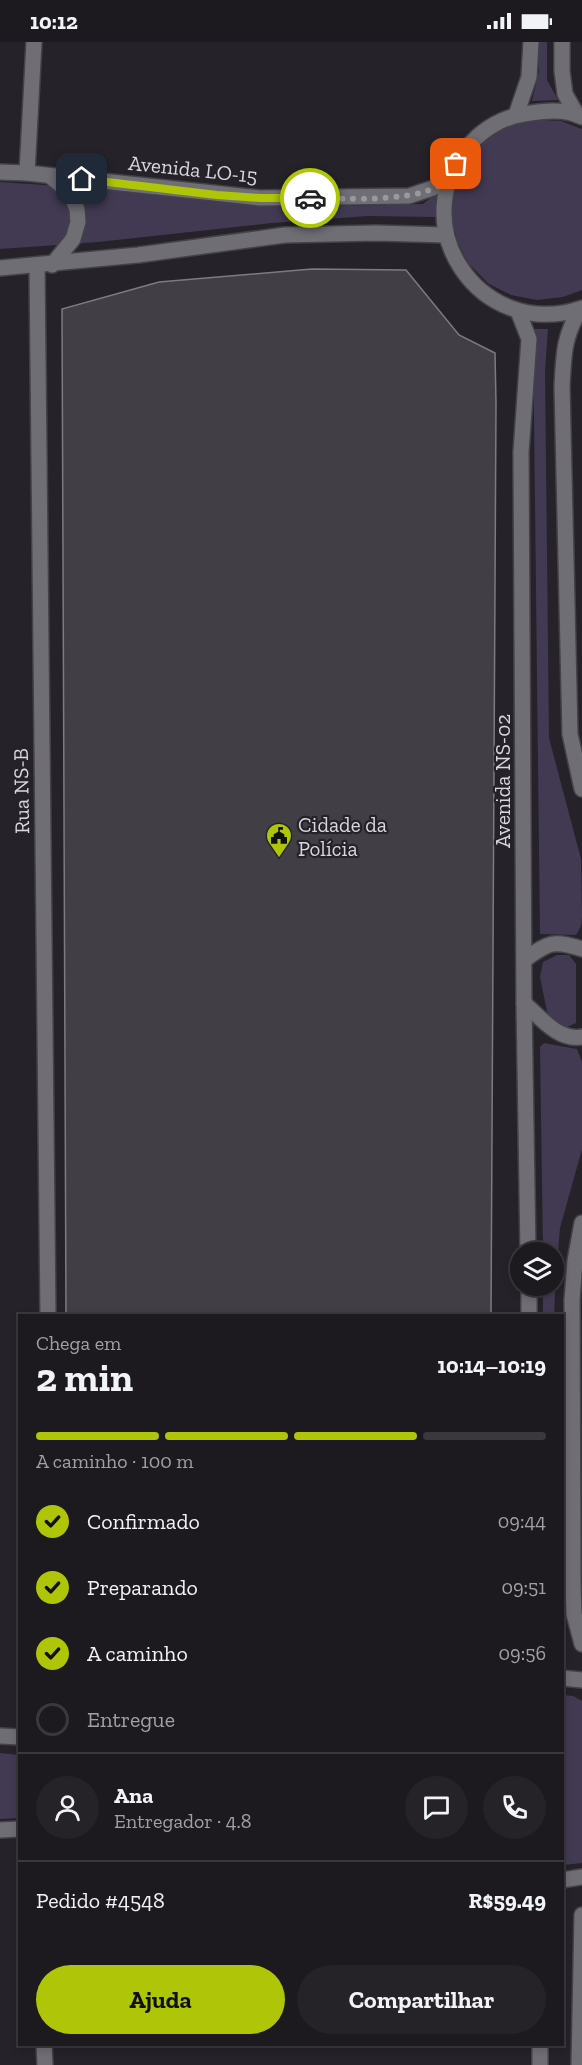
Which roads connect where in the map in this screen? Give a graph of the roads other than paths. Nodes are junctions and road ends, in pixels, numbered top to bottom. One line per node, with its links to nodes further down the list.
1 (34, 42): 7 (street)
2 (531, 42): 4 (street)
3 (562, 42): 5 (street)
4 (516, 115): 5 (street); 9 (street)
5 (580, 116)
6 (0, 172): 7 (street, Avenida LO-15)
7 (27, 173): 8 (street, Avenida LO-15)
8 (49, 175): 9 (street, Avenida LO-15); 11 (street)
9 (450, 178): 10 (street)
10 (446, 236): 11 (street); 14 (street)
11 (44, 265): 12 (street); 23 (street, Rua NS-B)
12 (0, 268)
13 (581, 309): 14 (street); 15 (street)
14 (518, 311): 17 (street, Avenida NS-02)
15 (582, 789)
16 (582, 949): 17 (street)
17 (524, 960): 18 (street, Avenida NS-02)
18 (524, 1003): 19 (street); 21 (street, Avenida NS-02)
19 (582, 1037)
20 (582, 1223): 25 (street)
21 (528, 1242)
22 (529, 1296): 24 (street)
23 (48, 1314)
24 (529, 1314)
25 (582, 1644)
26 (564, 1678): 27 (street)
27 (582, 1680)
28 (0, 1736): 29 (street)
29 (18, 1737)
30 (18, 1829): 31 (street)
31 (0, 1830)
32 (582, 1877): 33 (street)
33 (564, 1880)
34 (582, 1915): 39 (street)
35 (44, 2046): 37 (street)
36 (540, 2046): 38 (street)
37 (45, 2065)
38 (540, 2065)
39 (579, 2065)

